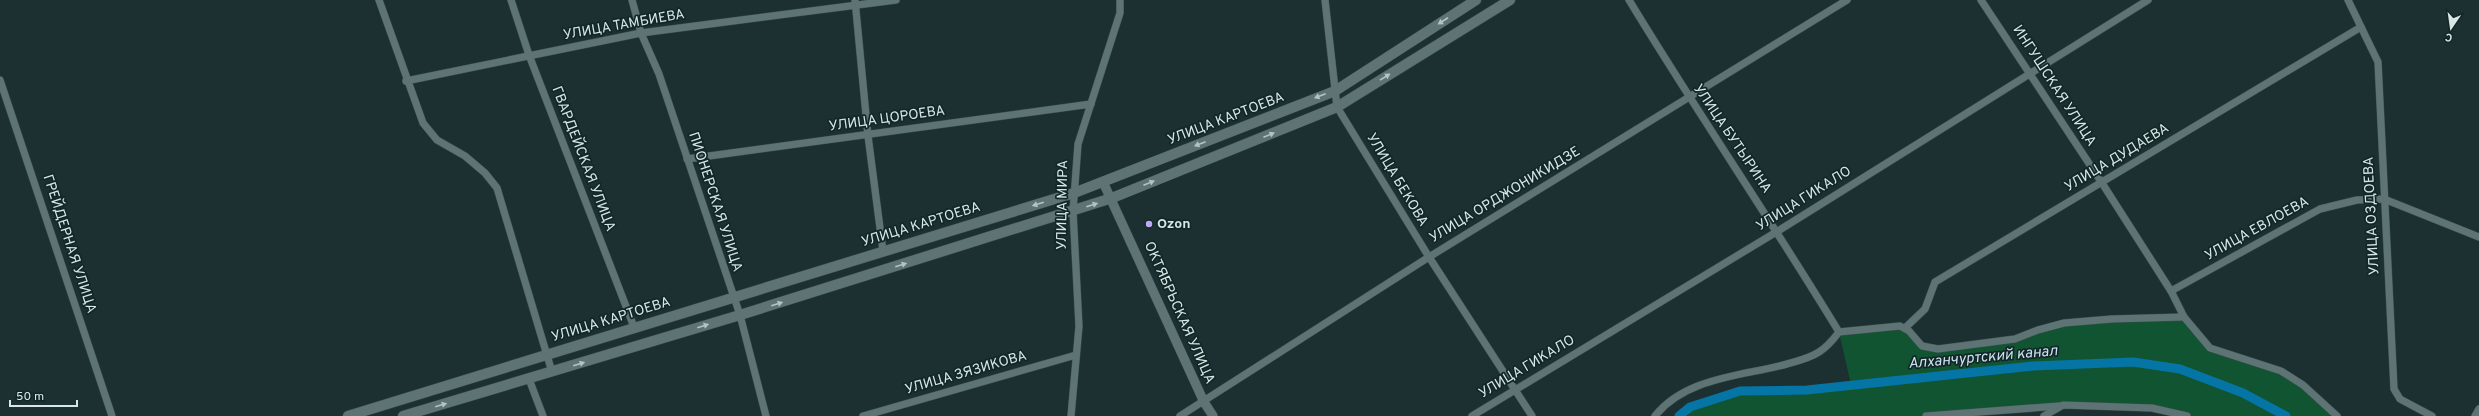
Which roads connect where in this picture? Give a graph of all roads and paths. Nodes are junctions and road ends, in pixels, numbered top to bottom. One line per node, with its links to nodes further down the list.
1 (379, 0): 20 (street)
2 (511, 0): 17 (street, ГВАРДЕЙСКАЯ УЛИЦА)
3 (632, 0): 16 (street, ПИОНЕРСКАЯ УЛИЦА)
4 (896, 0): 14 (street, УЛИЦА ТАМБИЕВА)
5 (1120, 0): 23 (street, УЛИЦА МИРА)
6 (1325, 0): 21 (street, УЛИЦА БЕКОВА)
7 (1476, 0): 21 (main road, УЛИЦА КАРТОЕВА, one-way to 21)
8 (1510, 0): 24 (main road, one-way to 8)
9 (1628, 0): 22 (street, УЛИЦА БУТЫРИНА)
10 (1847, 0): 22 (street, УЛИЦА ОРДЖОНИКИДЗЕ)
11 (1981, 0): 18 (street, ИНГУШСКАЯ УЛИЦА)
12 (2148, 0): 18 (street, УЛИЦА ГИКАЛО)
13 (2348, 0): 15 (street, УЛИЦА ОЗДОЕВА)
14 (856, 2): 16 (street, УЛИЦА ТАМБИЕВА); 25 (street)
15 (2361, 27): 28 (street, УЛИЦА ДУДАЕВА); 31 (street, УЛИЦА ОЗДОЕВА)
16 (641, 33): 17 (street, УЛИЦА ТАМБИЕВА); 26 (street, ПИОНЕРСКАЯ УЛИЦА)
17 (529, 55): 20 (street, УЛИЦА ТАМБИЕВА); 41 (street, ГВАРДЕЙСКАЯ УЛИЦА)
18 (2029, 75): 28 (street, ИНГУШСКАЯ УЛИЦА); 33 (street, УЛИЦА ГИКАЛО)
19 (0, 80): 52 (street, ГРЕЙДЕРНАЯ УЛИЦА)
20 (406, 81): 44 (street)
21 (1335, 90): 24 (street, УЛИЦА БЕКОВА); 27 (main road, УЛИЦА КАРТОЕВА, one-way to 27)
22 (1689, 98): 33 (street, УЛИЦА БУТЫРИНА); 36 (street, УЛИЦА ОРДЖОНИКИДЗЕ)
23 (1091, 104): 25 (street, УЛИЦА ЦОРОЕВА); 29 (street, УЛИЦА МИРА)
24 (1337, 107): 30 (main road, one-way to 24); 36 (street, УЛИЦА БЕКОВА)
25 (868, 136): 26 (street, УЛИЦА ЦОРОЕВА); 35 (street)
26 (687, 159): 38 (street, ПИОНЕРСКАЯ УЛИЦА)
27 (1103, 182): 29 (main road, УЛИЦА КАРТОЕВА); 30 (street, ОКТЯБРЬСКАЯ УЛИЦА)
28 (2102, 183): 37 (street, ИНГУШСКАЯ УЛИЦА); 42 (street, УЛИЦА ДУДАЕВА)
29 (1074, 193): 32 (street, УЛИЦА МИРА); 35 (main road, УЛИЦА КАРТОЕВА, one-way to 35)
30 (1112, 198): 32 (main road, one-way to 30); 49 (street, ОКТЯБРЬСКАЯ УЛИЦА)
31 (2384, 199): 34 (street); 37 (street, УЛИЦА ЕВЛОЕВА); 68 (street, УЛИЦА ОЗДОЕВА)
32 (1073, 211): 39 (main road, one-way to 32); 45 (street, УЛИЦА МИРА)
33 (1778, 231): 43 (street, УЛИЦА БУТЫРИНА); 48 (street, УЛИЦА ГИКАЛО)
34 (2479, 237)
35 (883, 251): 38 (main road, УЛИЦА КАРТОЕВА)
36 (1429, 257): 48 (street, УЛИЦА БЕКОВА); 49 (street, УЛИЦА ОРДЖОНИКИДЗЕ)
37 (2171, 291): 40 (street, ИНГУШСКАЯ УЛИЦА)
38 (733, 297): 39 (street, ПИОНЕРСКАЯ УЛИЦА); 41 (main road, УЛИЦА КАРТОЕВА)
39 (740, 316): 46 (main road, one-way to 39); 56 (street, ПИОНЕРСКАЯ УЛИЦА)
40 (2184, 317): 42 (street); 67 (street, ИНГУШСКАЯ УЛИЦА)
41 (634, 327): 44 (main road, УЛИЦА КАРТОЕВА)
42 (1905, 328): 43 (street)
43 (1839, 332): 63 (street)
44 (546, 355): 46 (street); 53 (main road, УЛИЦА КАРТОЕВА)
45 (1076, 356): 57 (street, УЛИЦА ЗЯЗИКОВА); 58 (street, УЛИЦА МИРА)
46 (552, 372): 47 (main road)
47 (529, 379): 54 (main road, one-way to 47); 55 (street)
48 (1515, 389): 61 (street, УЛИЦА ГИКАЛО); 62 (street, УЛИЦА БЕКОВА)
49 (1204, 402): 59 (street, УЛИЦА ОРДЖОНИКИДЗЕ); 60 (street, ОКТЯБРЬСКАЯ УЛИЦА)
50 (2063, 406): 64 (street); 65 (street); 66 (street)
51 (2479, 410): 69 (street)
52 (112, 416)
53 (348, 416)
54 (404, 416)
55 (543, 416)
56 (766, 416)
57 (863, 416)
58 (1071, 416)
59 (1180, 416)
60 (1213, 416)
61 (1472, 416)
62 (1532, 416)
63 (1655, 416)
64 (1926, 416)
65 (2044, 416)
66 (2187, 416)
67 (2337, 416)
68 (2432, 416)
69 (2475, 416)

